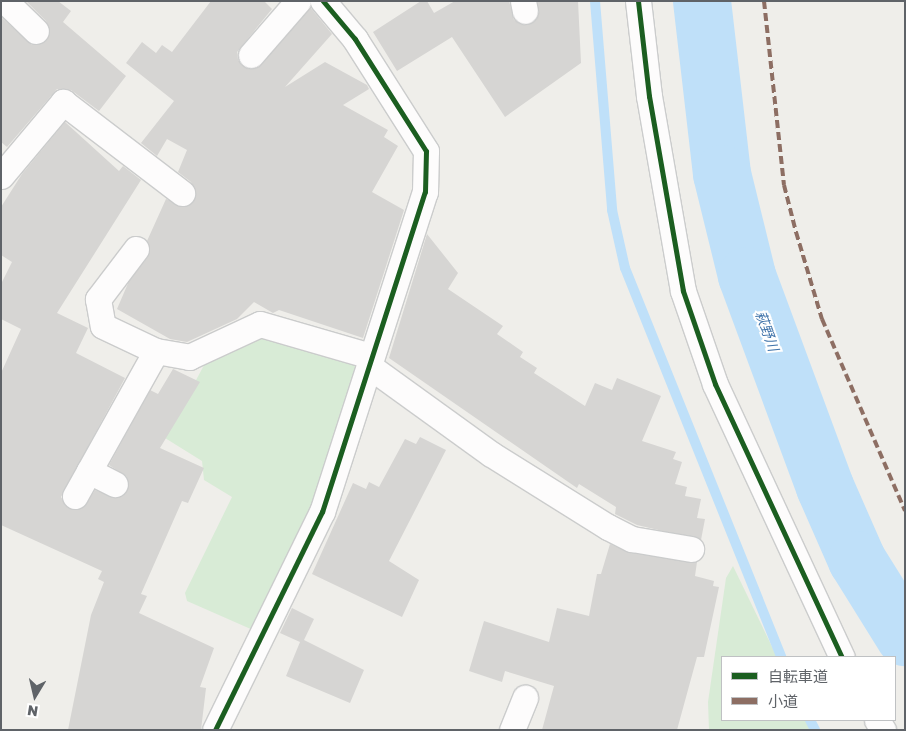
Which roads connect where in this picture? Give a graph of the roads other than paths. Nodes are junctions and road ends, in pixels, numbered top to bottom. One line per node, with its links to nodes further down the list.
1 (5, 1): 5 (street)
2 (298, 1): 6 (street)
3 (323, 1): 11 (street)
4 (638, 1): 16 (street)
5 (36, 31)
6 (251, 55)
7 (1, 176): 8 (street)
8 (182, 193)
9 (136, 249): 10 (street)
10 (156, 351): 11 (street); 12 (street)
11 (370, 361): 15 (street); 18 (street)
12 (89, 471): 13 (street); 14 (street)
13 (115, 484)
14 (74, 496)
15 (691, 549)
16 (842, 656)
17 (525, 698): 19 (street)
18 (215, 730)
19 (512, 730)

